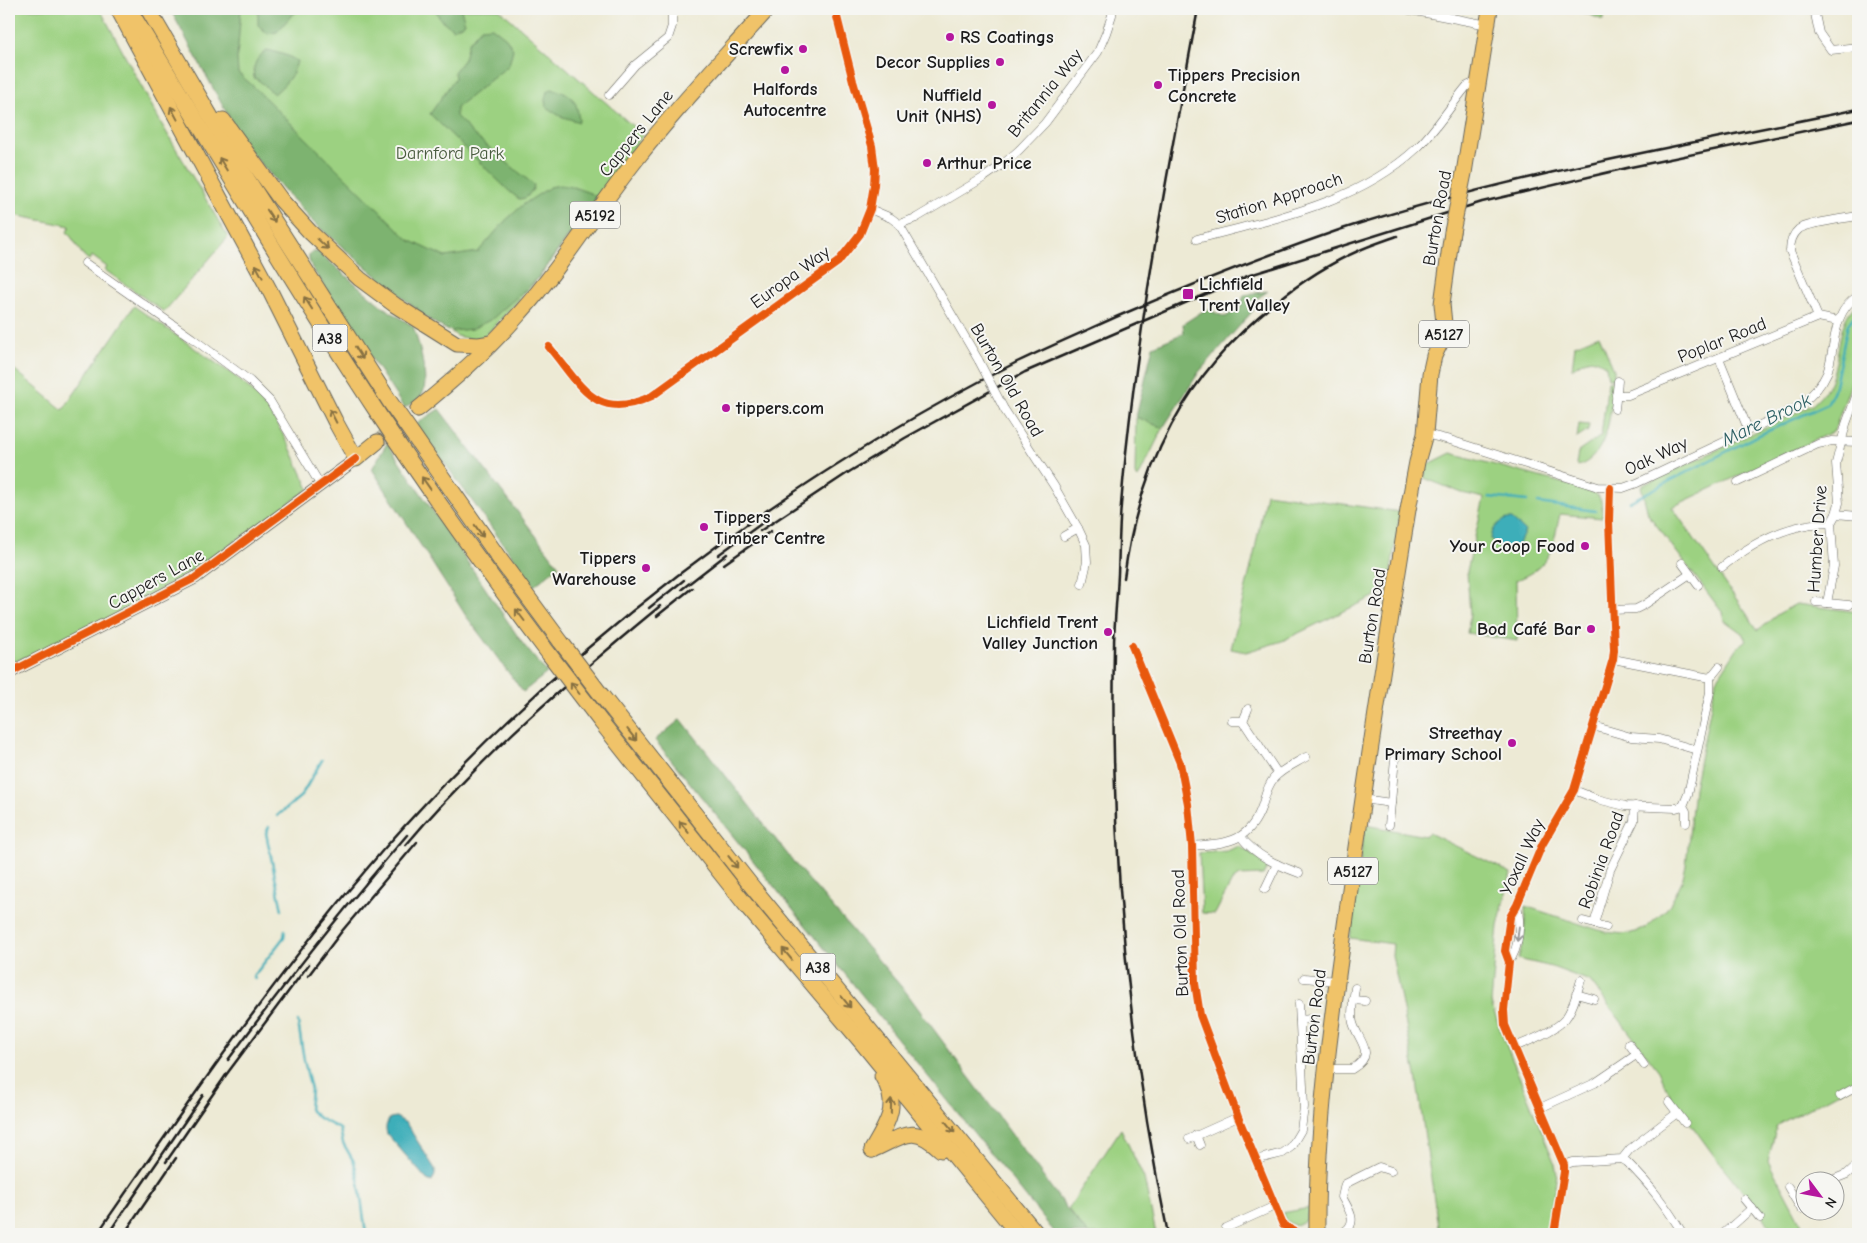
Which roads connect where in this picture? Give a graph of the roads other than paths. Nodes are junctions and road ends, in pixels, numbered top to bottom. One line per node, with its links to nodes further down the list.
1 (118, 9): 38 (highway, one-way to 1)
2 (129, 9): 95 (highway, A38, one-way to 2, bridge)
3 (148, 9): 24 (highway, one-way to 24); 123 (highway, A38, one-way to 123, bridge)
4 (672, 9): 14 (street)
5 (1112, 9): 17 (street, Britannia Way)
6 (1405, 9): 11 (street)
7 (1490, 9): 11 (highway, Burton Road / A5127)
8 (1814, 9): 12 (street)
9 (767, 10): 23 (highway, Cappers Lane / A5192)
10 (834, 10): 15 (street, Europa Way)
11 (1488, 25): 13 (highway, Burton Road / A5127)
12 (1858, 47)
13 (1478, 85): 18 (street, Station Approach); 34 (highway, Burton Road / A5127, bridge)
14 (609, 95)
15 (870, 209): 17 (street); 25 (street, Europa Way)
16 (1858, 216): 21 (street)
17 (899, 224): 45 (street, Burton Old Road, bridge)
18 (1197, 239)
19 (85, 264): 40 (street)
20 (1858, 296): 22 (street, Oak Way)
21 (1818, 317): 22 (street); 26 (street, Poplar Road)
22 (1838, 321): 33 (street, Oak Way)
23 (491, 343): 24 (highway); 27 (highway, Cappers Lane / A5192)
24 (457, 344): 27 (highway)
25 (549, 347)
26 (1719, 358): 30 (street, Poplar Road); 33 (street)
27 (462, 370): 31 (highway, Cappers Lane / A5192)
28 (1618, 381): 30 (street)
29 (1858, 391): 35 (street, Humber Drive)
30 (1616, 395): 32 (street)
31 (418, 409)
32 (1615, 409)
33 (1748, 429): 41 (street, Oak Way)
34 (1425, 434): 41 (street, Oak Way); 70 (highway, Burton Road / A5127)
35 (1842, 440): 37 (street); 39 (street); 42 (street, Humber Drive)
36 (377, 442): 38 (highway, Cappers Lane)
37 (1858, 442)
38 (356, 459): 40 (street, Cappers Lane)
39 (1738, 482)
40 (321, 486): 59 (street, Cappers Lane)
41 (1610, 488): 55 (street, Yoxall Way)
42 (1836, 514): 43 (street); 44 (street, Humber Drive)
43 (1858, 516)
44 (1831, 523): 48 (street); 53 (street, Humber Drive)
45 (1078, 528): 46 (street); 50 (street, Burton Old Road)
46 (1064, 536)
47 (1682, 563): 49 (street)
48 (1722, 567)
49 (1690, 574): 51 (street); 55 (street)
50 (1082, 584)
51 (1698, 586)
52 (1816, 602): 53 (street, Humber Drive)
53 (1827, 603): 54 (street, Humber Drive)
54 (1849, 605)
55 (1612, 610): 57 (street, Yoxall Way)
56 (1132, 646): 77 (street, Burton Old Road)
57 (1613, 659): 60 (street); 64 (street, Yoxall Way)
58 (1719, 667): 60 (street)
59 (9, 674)
60 (1710, 678): 65 (street)
61 (1248, 709): 63 (street)
62 (1232, 721): 63 (street)
63 (1243, 721): 68 (street)
64 (1593, 726): 65 (street); 69 (street, Yoxall Way)
65 (1697, 750): 73 (street)
66 (1306, 756): 68 (street)
67 (1386, 763): 71 (street)
68 (1278, 774): 76 (street)
69 (1574, 790): 72 (street); 97 (street, Yoxall Way)
70 (1362, 799): 71 (street); 86 (highway, Burton Road / A5127)
71 (1391, 803): 75 (street)
72 (1635, 806): 73 (street); 82 (street, Robinia Road)
73 (1683, 806): 74 (street)
74 (1686, 823)
75 (1389, 825)
76 (1240, 838): 77 (street); 78 (street)
77 (1192, 846): 106 (street, Burton Old Road)
78 (1277, 864): 79 (street); 80 (street)
79 (1300, 872)
80 (1265, 889)
81 (1583, 920): 82 (street, Robinia Road)
82 (1594, 924): 83 (street, Robinia Road)
83 (1606, 927)
84 (1304, 978): 86 (street)
85 (1581, 980): 88 (street)
86 (1337, 981): 100 (highway, Burton Road / A5127)
87 (1355, 988): 90 (street)
88 (1576, 994): 89 (street); 97 (street)
89 (1594, 999)
90 (1353, 1000): 91 (street); 100 (street)
91 (1365, 1001)
92 (1299, 1004): 94 (street)
93 (1311, 1019): 94 (street)
94 (1300, 1020): 110 (street)
95 (863, 1044): 116 (highway, A38); 116 (highway, one-way to 95)
96 (1629, 1044): 98 (street)
97 (1514, 1047): 104 (street, Yoxall Way)
98 (1636, 1055): 99 (street); 104 (street)
99 (1644, 1065)
100 (1326, 1069): 126 (highway, Burton Road / A5127)
101 (1857, 1090): 102 (street)
102 (1840, 1096)
103 (1669, 1102): 105 (street)
104 (1540, 1108): 112 (street, Yoxall Way)
105 (1677, 1113): 107 (street); 109 (street)
106 (1238, 1117): 108 (street); 110 (street, Burton Old Road)
107 (1685, 1123)
108 (1200, 1145)
109 (1622, 1159): 112 (street); 129 (street)
110 (1255, 1160): 119 (street, Burton Old Road)
111 (1858, 1164): 114 (street)
112 (1564, 1165): 128 (street, Yoxall Way)
113 (1391, 1171): 127 (street)
114 (1844, 1175)
115 (1788, 1187): 117 (street)
116 (985, 1194): 122 (highway, A38)
117 (1794, 1197)
118 (1744, 1199): 120 (street)
119 (1275, 1206): 124 (street); 125 (street, Burton Old Road)
120 (1752, 1208): 121 (street); 130 (street)
121 (1760, 1218)
122 (1018, 1234)
123 (1037, 1234)
124 (1229, 1234)
125 (1299, 1234)
126 (1317, 1234)
127 (1340, 1234)
128 (1554, 1234)
129 (1683, 1234)
130 (1723, 1234)

